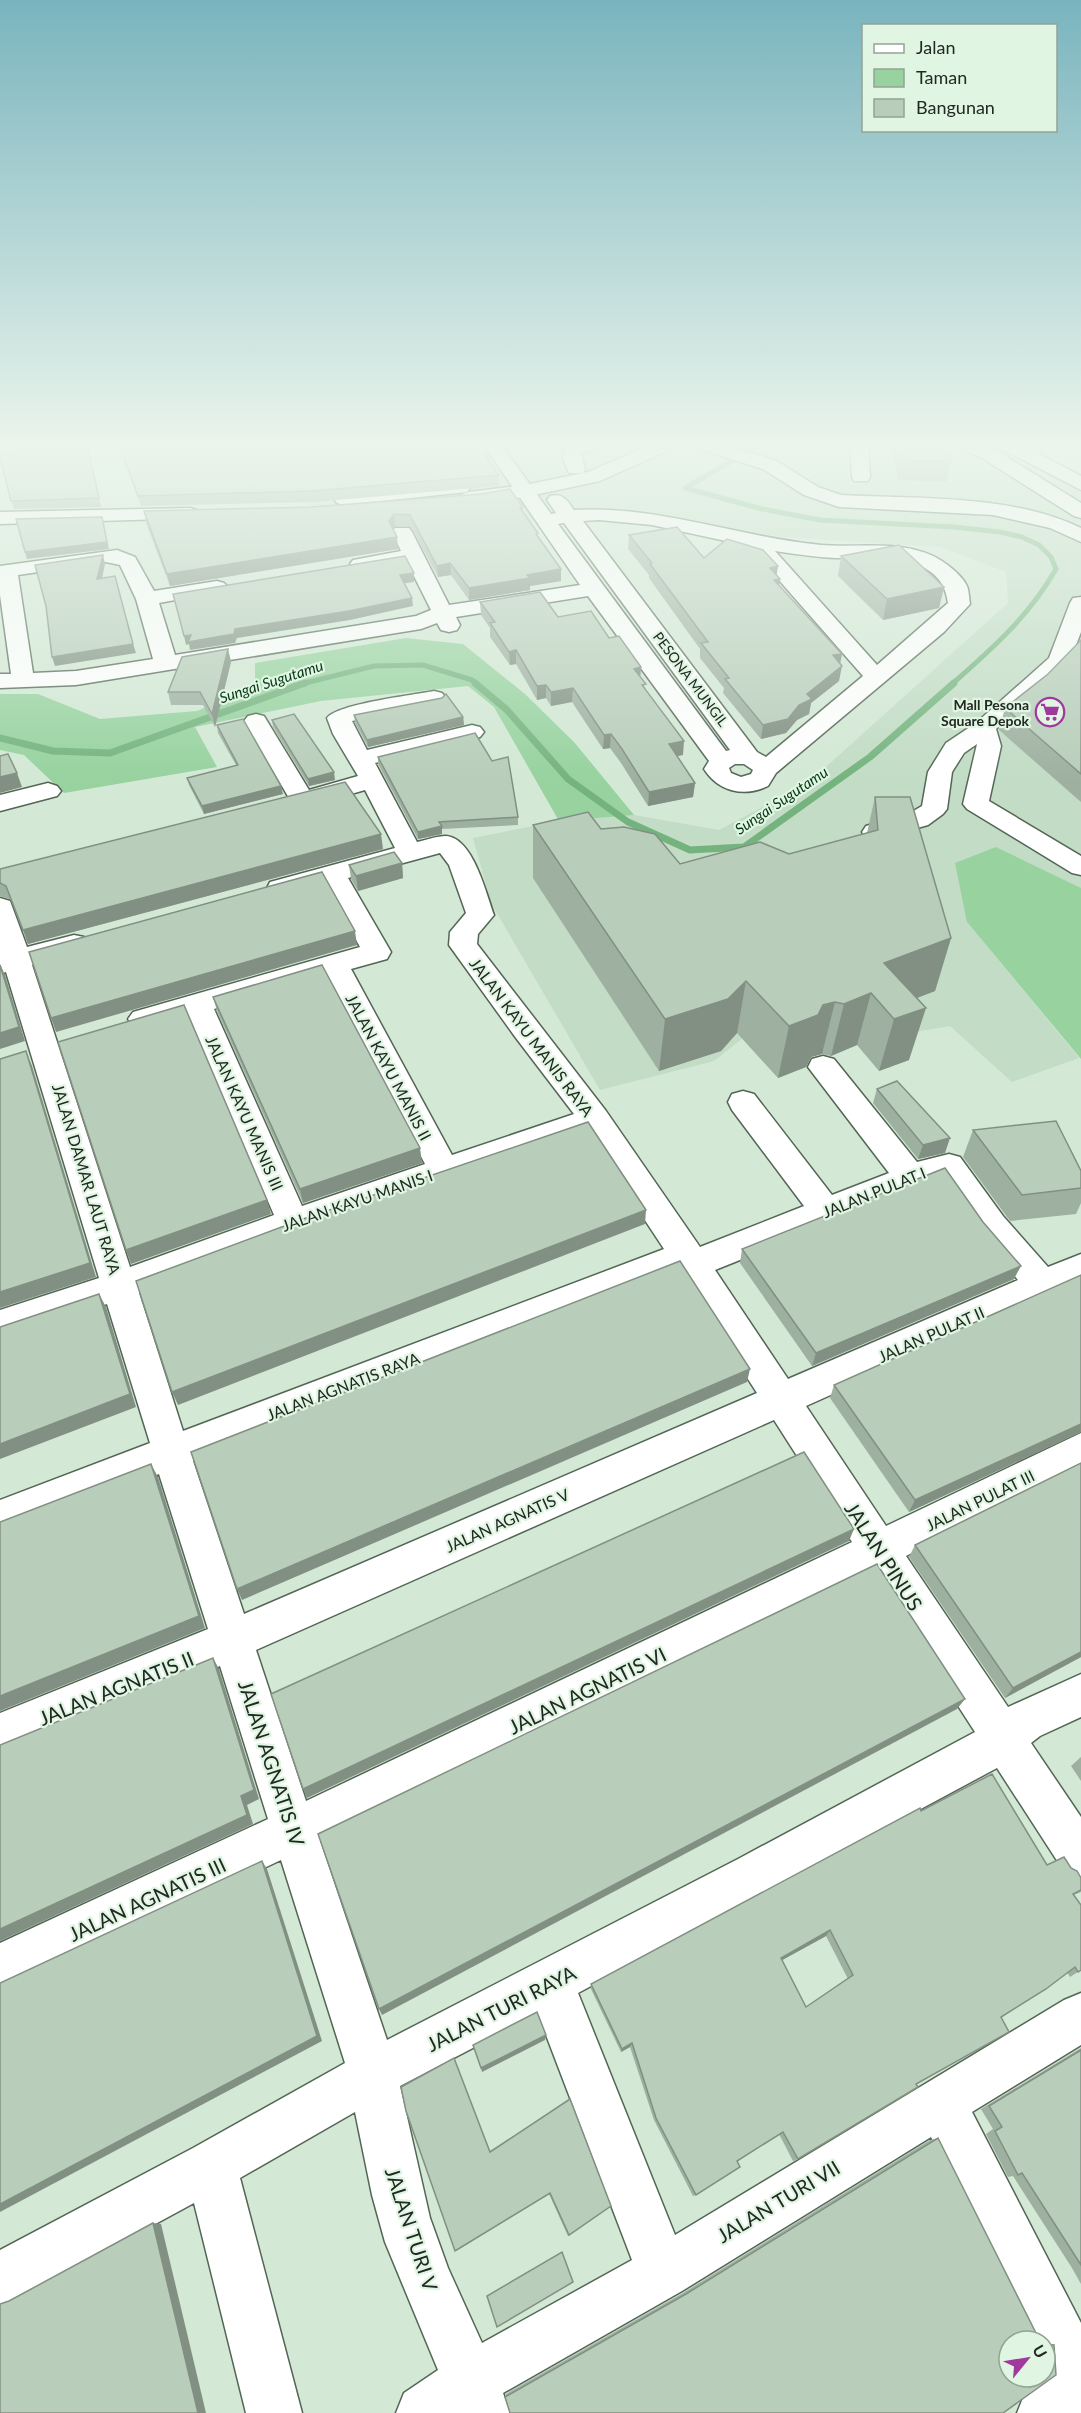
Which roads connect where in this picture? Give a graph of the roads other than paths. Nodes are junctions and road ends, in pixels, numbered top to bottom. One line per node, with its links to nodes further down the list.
1 (114, 557): 10 (main road)
2 (118, 557): 13 (main road)
3 (404, 557): 9 (main road)
4 (415, 557): 15 (main road)
5 (571, 557): 12 (main road, PESONA MUNGIL)
6 (601, 557): 25 (main road, PESONA MUNGIL)
7 (769, 557): 18 (main road)
8 (910, 557): 18 (main road)
9 (344, 566)
10 (4, 582): 16 (main road)
11 (240, 584): 13 (main road)
12 (598, 595): 15 (main road); 25 (main road, PESONA MUNGIL)
13 (147, 599): 17 (main road)
14 (1081, 603): 23 (main road)
15 (447, 618): 17 (main road)
16 (10, 654): 19 (main road)
17 (166, 664): 19 (main road)
18 (877, 678): 25 (main road)
19 (23, 679): 20 (main road)
20 (0, 681)
21 (434, 698): 26 (main road)
22 (256, 721): 26 (main road)
23 (984, 728): 28 (main road); 30 (main road)
24 (472, 732): 26 (main road)
25 (757, 764)
26 (366, 770): 32 (main road)
27 (48, 791): 29 (main road)
28 (937, 793): 30 (main road); 31 (main road)
29 (0, 803)
30 (976, 804): 33 (main road)
31 (856, 838)
32 (410, 853): 34 (main road); 44 (main road, JALAN KAYU MANIS RAYA)
33 (1081, 867)
34 (333, 874): 35 (main road); 39 (main road)
35 (254, 895)
36 (0, 907): 38 (main road, JALAN DAMAR LAUT RAYA)
37 (96, 938): 38 (main road)
38 (8, 962): 51 (main road, JALAN DAMAR LAUT RAYA)
39 (334, 964): 40 (main road); 45 (main road, JALAN KAYU MANIS II)
40 (197, 1003): 41 (main road); 48 (main road, JALAN KAYU MANIS III)
41 (121, 1025)
42 (823, 1067): 46 (main road)
43 (743, 1101): 47 (main road)
44 (595, 1119): 45 (main road, JALAN KAYU MANIS I); 49 (main road, JALAN KAYU MANIS RAYA)
45 (444, 1170): 48 (main road, JALAN KAYU MANIS I)
46 (911, 1178): 47 (main road, JALAN PULAT I); 52 (main road, JALAN PULAT I)
47 (826, 1211): 49 (main road, JALAN PULAT I)
48 (293, 1222): 51 (main road, JALAN KAYU MANIS I)
49 (690, 1260): 54 (main road, JALAN PINUS); 56 (main road, JALAN AGNATIS RAYA)
50 (1081, 1268): 52 (main road, JALAN PULAT II)
51 (120, 1285): 53 (main road, JALAN KAYU MANIS I); 56 (main road, JALAN DAMAR LAUT RAYA)
52 (1042, 1285): 54 (main road, JALAN PULAT II)
53 (0, 1325)
54 (782, 1400): 58 (main road, JALAN PINUS); 59 (main road, JALAN AGNATIS V)
55 (1081, 1450): 58 (main road, JALAN PULAT III)
56 (171, 1452): 57 (main road, JALAN AGNATIS RAYA); 59 (main road, JALAN AGNATIS IV)
57 (0, 1518)
58 (880, 1550): 62 (main road, JALAN PINUS); 63 (main road, JALAN AGNATIS VI)
59 (232, 1640): 61 (main road, JALAN AGNATIS II); 63 (main road, JALAN AGNATIS IV)
60 (1081, 1695): 62 (main road, JALAN TURI RAYA)
61 (0, 1735)
62 (1002, 1737): 64 (main road, JALAN PINUS); 66 (main road, JALAN TURI RAYA)
63 (294, 1830): 65 (main road, JALAN AGNATIS III); 68 (main road, JALAN AGNATIS IV)
64 (1081, 1857)
65 (0, 1968)
66 (550, 1982): 68 (main road, JALAN TURI RAYA); 71 (main road)
67 (1081, 2017): 69 (main road, JALAN TURI VII)
68 (373, 2074): 70 (main road, JALAN TURI RAYA); 75 (main road, JALAN TURI V)
69 (940, 2102): 71 (main road, JALAN TURI VII); 73 (main road)
70 (211, 2166): 72 (main road, JALAN TURI RAYA); 76 (main road)
71 (663, 2272): 75 (main road, JALAN TURI VII)
72 (0, 2279)
73 (1081, 2381)
74 (1081, 2387): 78 (main road)
75 (476, 2396): 77 (main road, JALAN TURI VII)
76 (274, 2413)
77 (424, 2413)
78 (1045, 2413)

